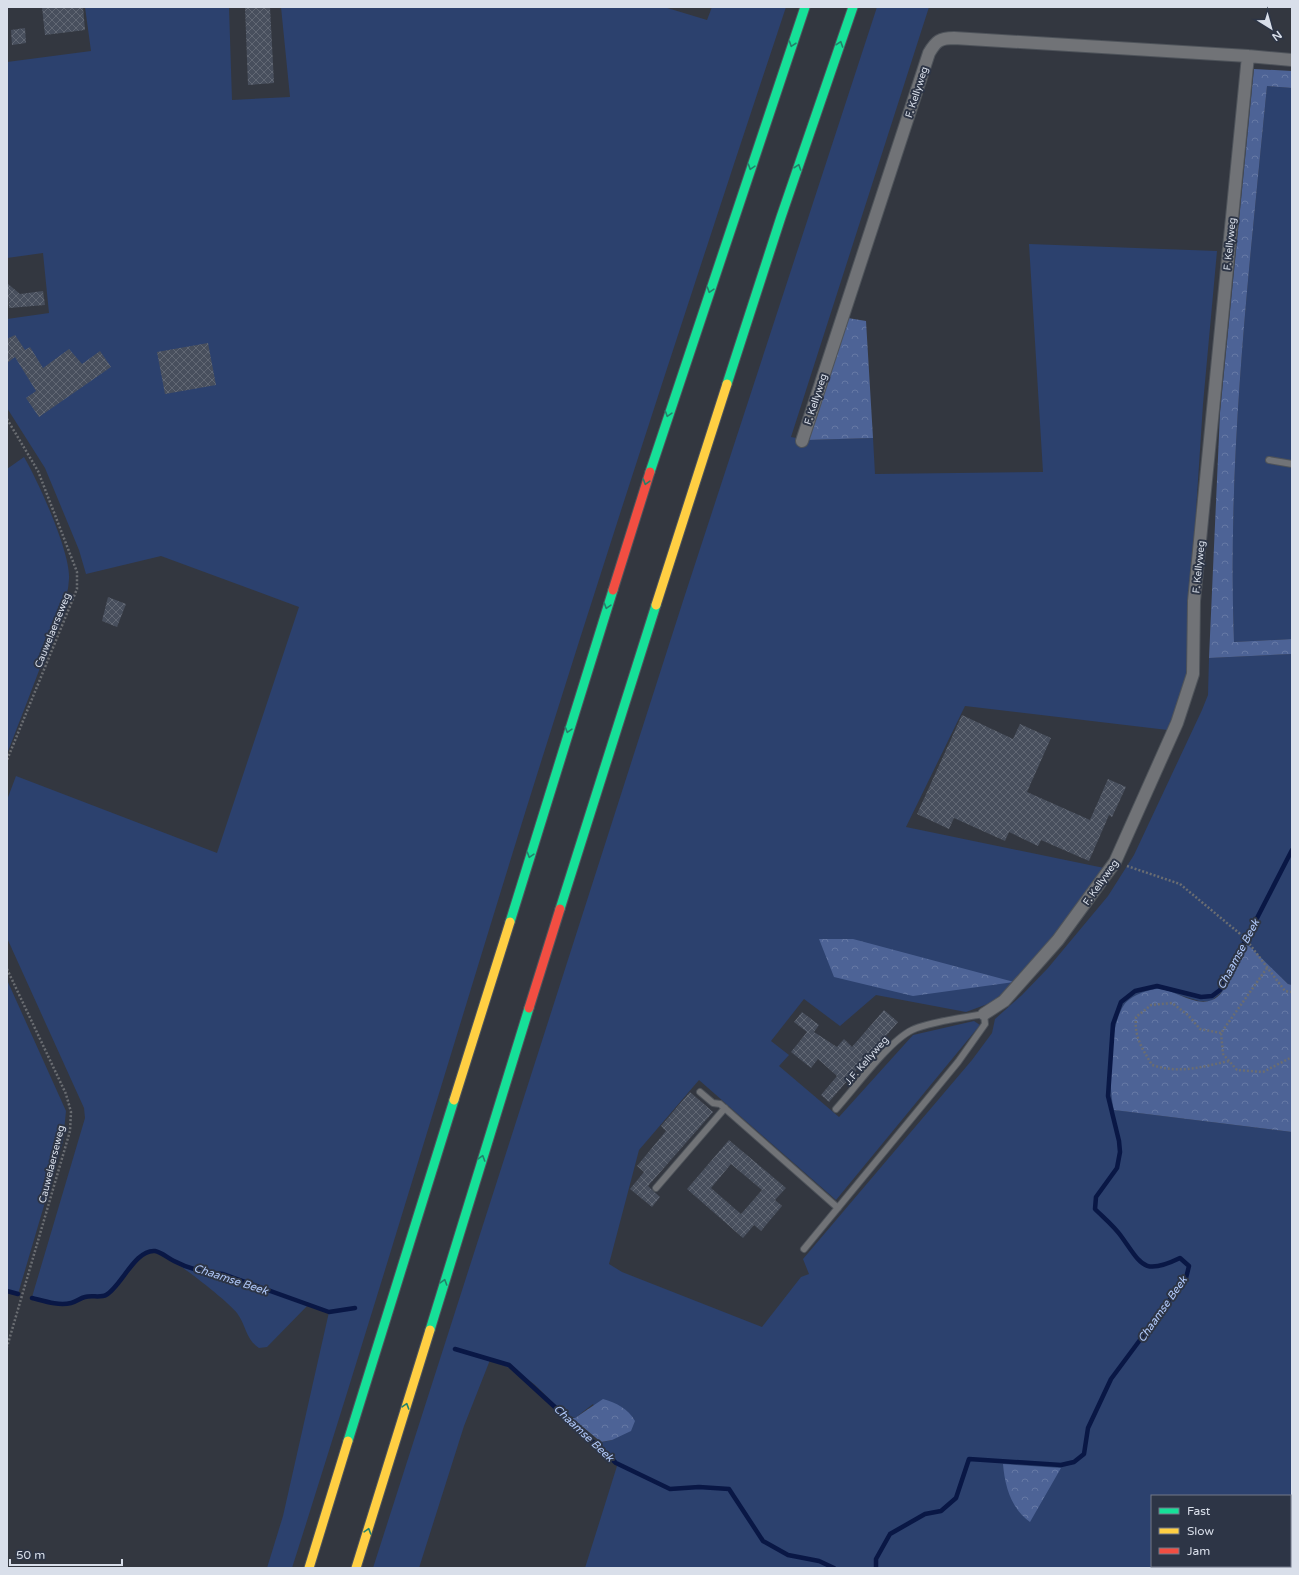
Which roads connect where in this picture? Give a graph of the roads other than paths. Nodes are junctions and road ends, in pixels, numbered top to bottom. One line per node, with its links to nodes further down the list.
1 (805, 7): 15 (highway, one-way to 15)
2 (853, 7): 16 (highway, one-way to 2)
3 (1248, 56): 4 (street, F. Kellyweg); 5 (street, F. Kellyweg); 8 (street, F. Kellyweg)
4 (1292, 60)
5 (802, 440)
6 (1270, 460): 7 (lane)
7 (1292, 464)
8 (984, 1014): 11 (lane, J.F. Kellyweg); 13 (lane)
9 (700, 1092): 10 (lane)
10 (725, 1108): 12 (lane); 13 (lane)
11 (836, 1109)
12 (656, 1188)
13 (838, 1208): 14 (lane)
14 (804, 1249)
15 (309, 1568)
16 (356, 1568)

